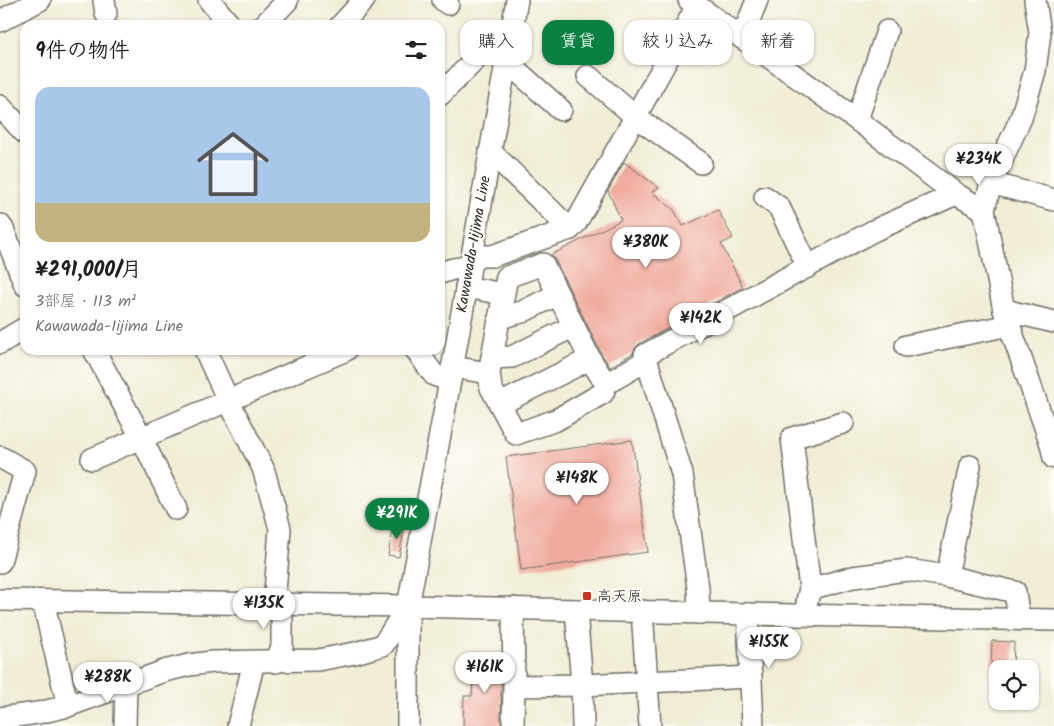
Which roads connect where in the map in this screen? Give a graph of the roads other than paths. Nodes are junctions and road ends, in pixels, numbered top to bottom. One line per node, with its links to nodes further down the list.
1 (40, 0): 14 (street)
2 (209, 0): 9 (street)
3 (364, 0): 11 (street)
4 (517, 0): 12 (street, Kawawada-Iijima Line)
5 (757, 0): 13 (street)
6 (1035, 0): 30 (street)
7 (286, 1): 10 (street)
8 (693, 3): 16 (street); 25 (street)
9 (226, 20)
10 (269, 20)
11 (346, 20)
12 (514, 20)
13 (749, 20)
14 (0, 21)
15 (887, 31): 26 (street)
16 (742, 38)
17 (470, 65): 22 (street)
18 (506, 65): 28 (street, Kawawada-Iijima Line)
19 (520, 65): 24 (street)
20 (780, 65): 26 (street)
21 (588, 76): 25 (street)
22 (445, 90)
23 (0, 106): 27 (street)
24 (560, 110)
25 (636, 117): 29 (street); 36 (street)
26 (857, 120): 31 (street)
27 (20, 128)
28 (490, 151): 36 (street); 37 (street, Kawawada-Iijima Line)
29 (701, 163)
30 (991, 183): 33 (street); 34 (street)
31 (956, 194): 34 (street); 38 (street)
32 (765, 197): 38 (street)
33 (1054, 200)
34 (984, 210): 45 (street)
35 (0, 225): 40 (street)
36 (570, 229): 37 (street)
37 (470, 263): 39 (street); 41 (street, Kawawada-Iijima Line)
38 (808, 267): 56 (street)
39 (445, 271)
40 (20, 272)
41 (466, 287): 42 (street); 58 (street, Kawawada-Iijima Line)
42 (503, 294): 43 (street); 44 (street)
43 (558, 294): 44 (street); 47 (street)
44 (499, 318): 57 (street)
45 (1007, 318): 46 (street); 50 (street); 65 (street)
46 (1054, 322)
47 (574, 326): 55 (street); 57 (street)
48 (20, 331): 49 (street)
49 (0, 343)
50 (906, 346)
51 (97, 355): 63 (street)
52 (207, 355): 60 (street)
53 (334, 355): 60 (street)
54 (420, 355): 58 (street)
55 (590, 359): 59 (street); 61 (street)
56 (647, 360): 59 (street); 79 (street)
57 (490, 366): 58 (street); 61 (street)
58 (451, 374): 75 (street, Kawawada-Iijima Line)
59 (606, 384): 61 (street)
60 (228, 400): 63 (street); 74 (street)
61 (500, 404)
62 (843, 423): 71 (street)
63 (142, 437): 66 (street); 68 (street)
64 (0, 457): 69 (street)
65 (1054, 458)
66 (92, 459)
67 (970, 466): 70 (street)
68 (176, 509)
69 (2, 550)
70 (947, 576): 71 (street); 82 (street)
71 (810, 589): 81 (street)
72 (0, 600): 73 (street)
73 (43, 601): 74 (street); 91 (street)
74 (278, 605): 75 (street); 85 (street)
75 (408, 606): 76 (street); 85 (street); 95 (street)
76 (513, 608): 77 (street); 90 (street)
77 (576, 610): 78 (street); 89 (street)
78 (642, 611): 79 (street); 87 (street)
79 (699, 613): 80 (street)
80 (748, 614): 81 (street); 86 (street)
81 (804, 616): 82 (street)
82 (1019, 619): 83 (street)
83 (1054, 620)
84 (254, 662): 85 (street); 88 (street); 94 (street)
85 (276, 662)
86 (751, 677): 87 (street); 99 (street)
87 (646, 682): 89 (street); 98 (street)
88 (126, 684): 91 (street); 93 (street)
89 (582, 685): 90 (street); 97 (street)
90 (514, 686): 96 (street)
91 (68, 706): 92 (street)
92 (0, 718)
93 (128, 726)
94 (238, 726)
95 (408, 726)
96 (513, 726)
97 (583, 726)
98 (650, 726)
99 (753, 726)

